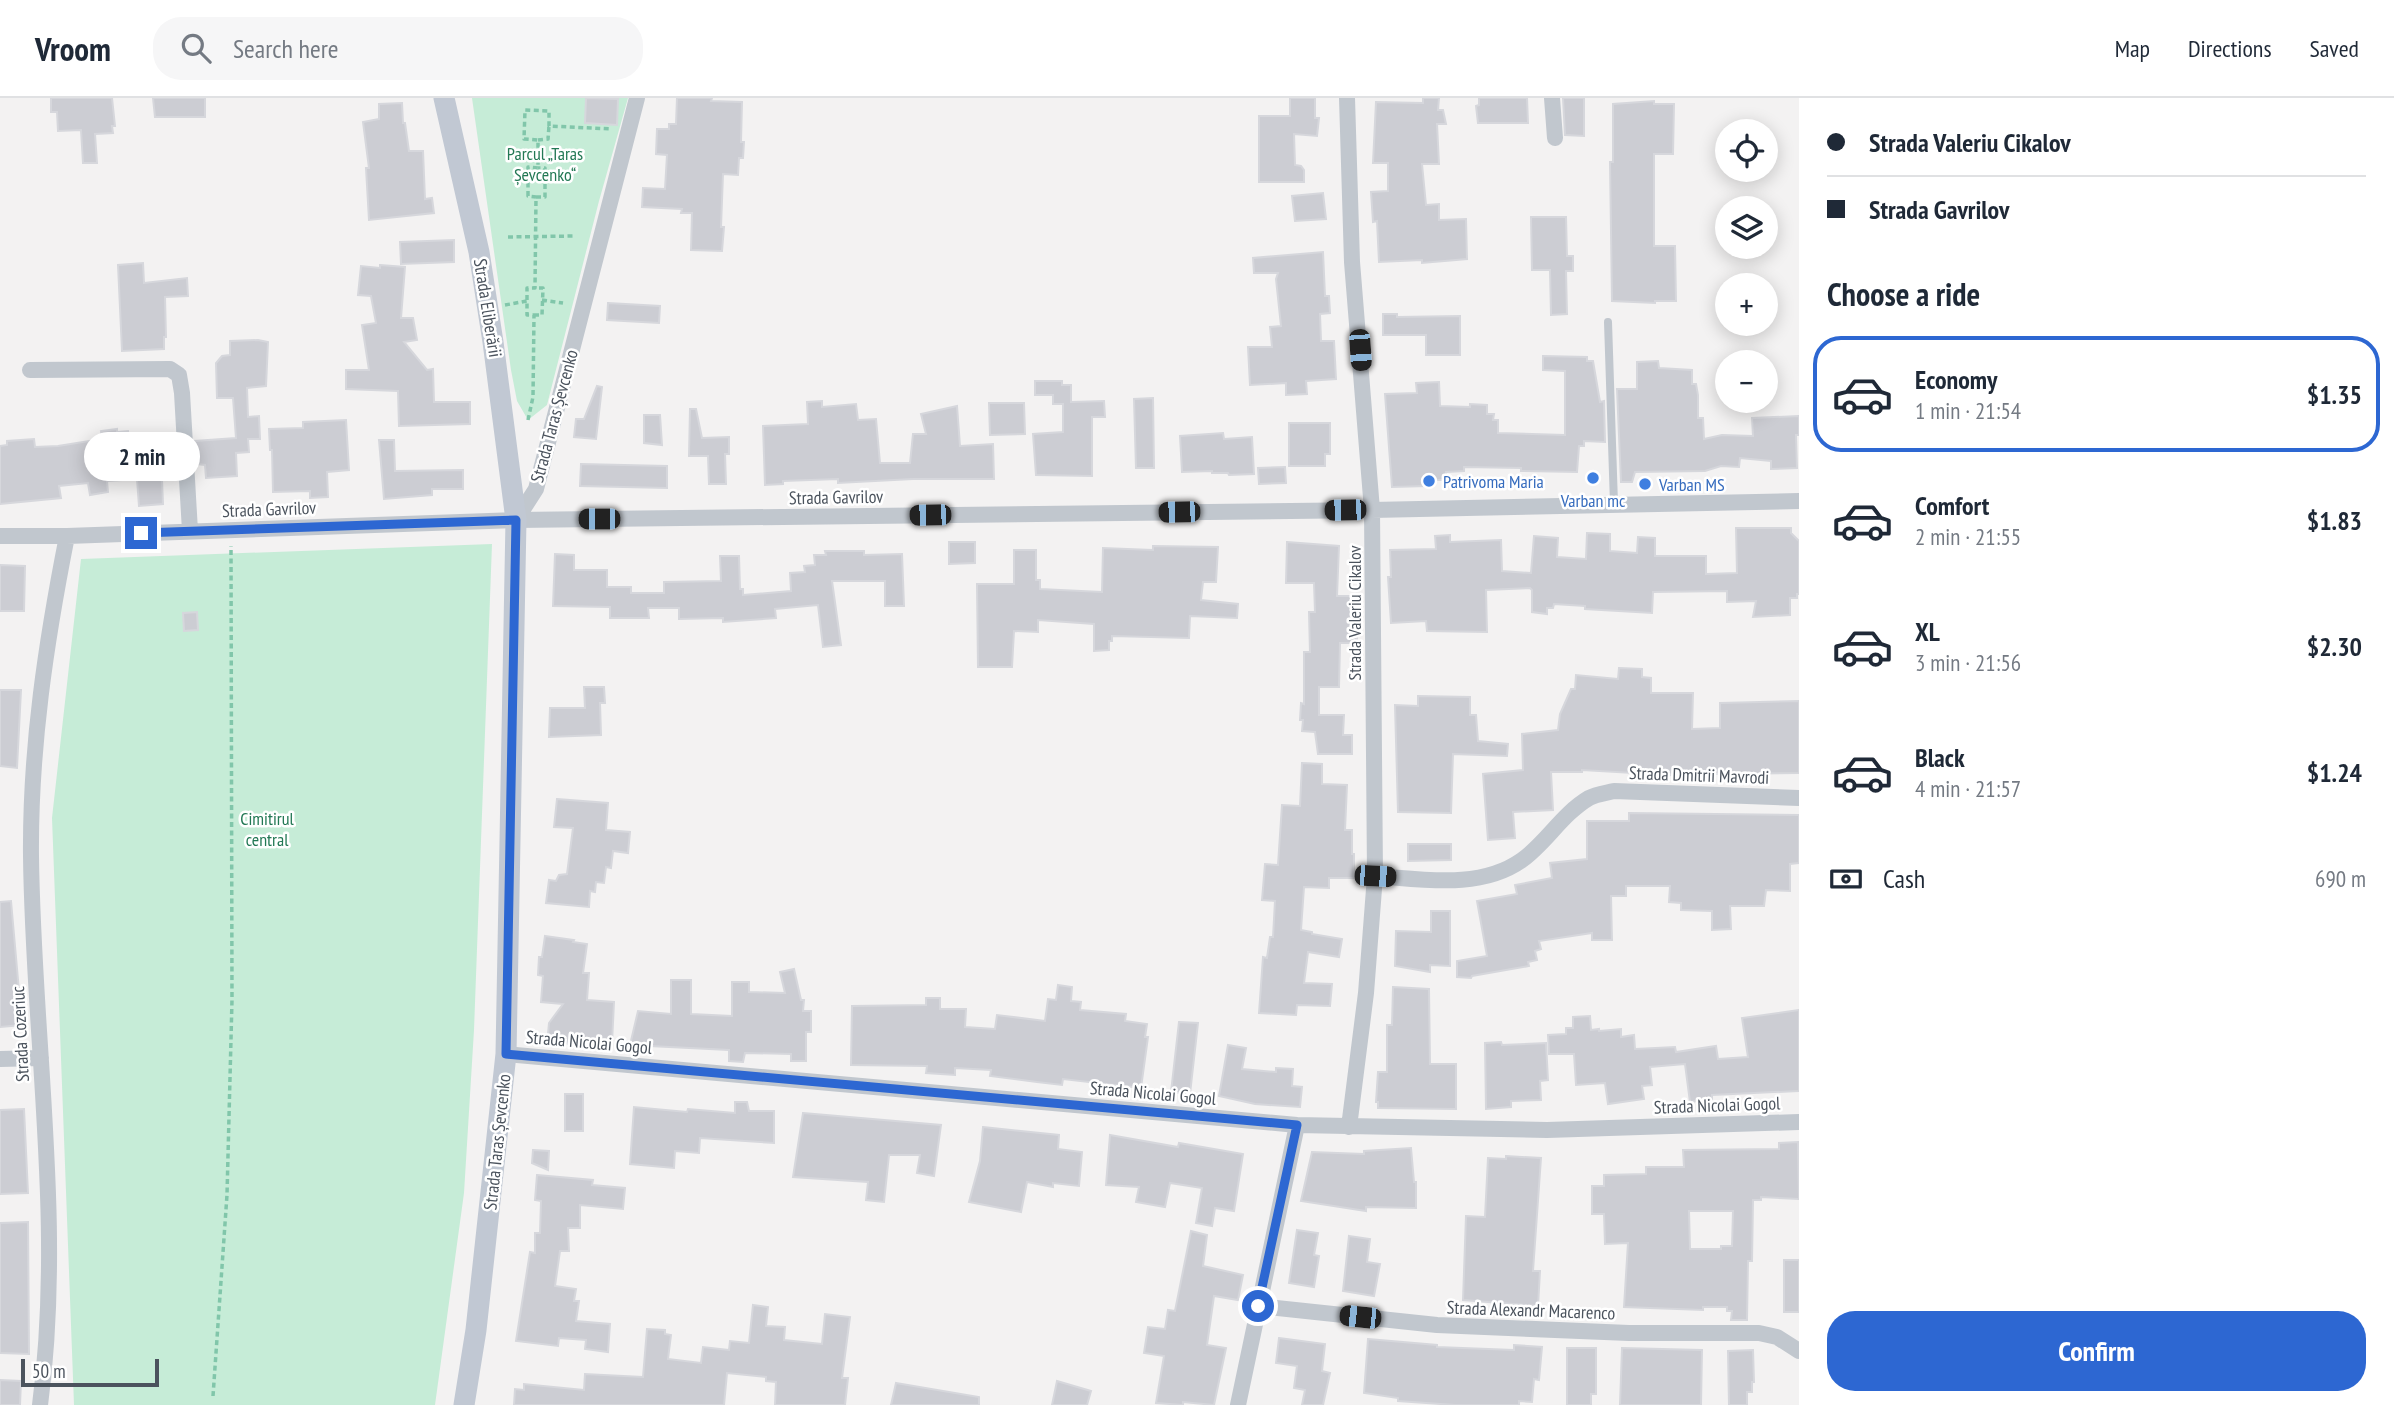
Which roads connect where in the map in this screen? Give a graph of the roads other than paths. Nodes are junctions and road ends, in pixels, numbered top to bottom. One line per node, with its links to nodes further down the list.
1 (444, 98): 11 (main road, Strada Eliberării)
2 (637, 98): 11 (street, Strada Taras Șevcenko)
3 (1348, 98): 10 (street, Strada Valeriu Cikalov)
4 (1552, 98): 5 (street)
5 (1555, 138)
6 (1608, 322): 9 (lane)
7 (30, 370): 12 (street)
8 (1799, 501): 9 (street, Strada Gavrilov)
9 (1614, 504): 10 (street, Strada Gavrilov)
10 (1372, 510): 11 (street, Strada Gavrilov); 16 (street, Strada Valeriu Cikalov)
11 (516, 520): 12 (street, Strada Gavrilov); 17 (main road, Strada Taras Șevcenko)
12 (190, 531): 14 (street, Strada Gavrilov)
13 (0, 536): 14 (street, Strada Gavrilov)
14 (67, 537): 18 (street, Strada Cozeriuc)
15 (1799, 798): 16 (street, Strada Dmitrii Mavrodi)
16 (1375, 876): 22 (street, Strada Valeriu Cikalov)
17 (506, 1054): 21 (street, Strada Nicolai Gogol); 26 (main road, Strada Taras Șevcenko)
18 (41, 1058): 19 (street); 25 (street, Strada Cozeriuc)
19 (0, 1059)
20 (1799, 1122): 22 (street, Strada Nicolai Gogol)
21 (1297, 1125): 22 (street, Strada Nicolai Gogol); 23 (street)
22 (1349, 1127)
23 (1258, 1306): 24 (street, Strada Alexandr Macarenco); 27 (street)
24 (1799, 1351)
25 (40, 1405)
26 (464, 1405)
27 (1238, 1405)

